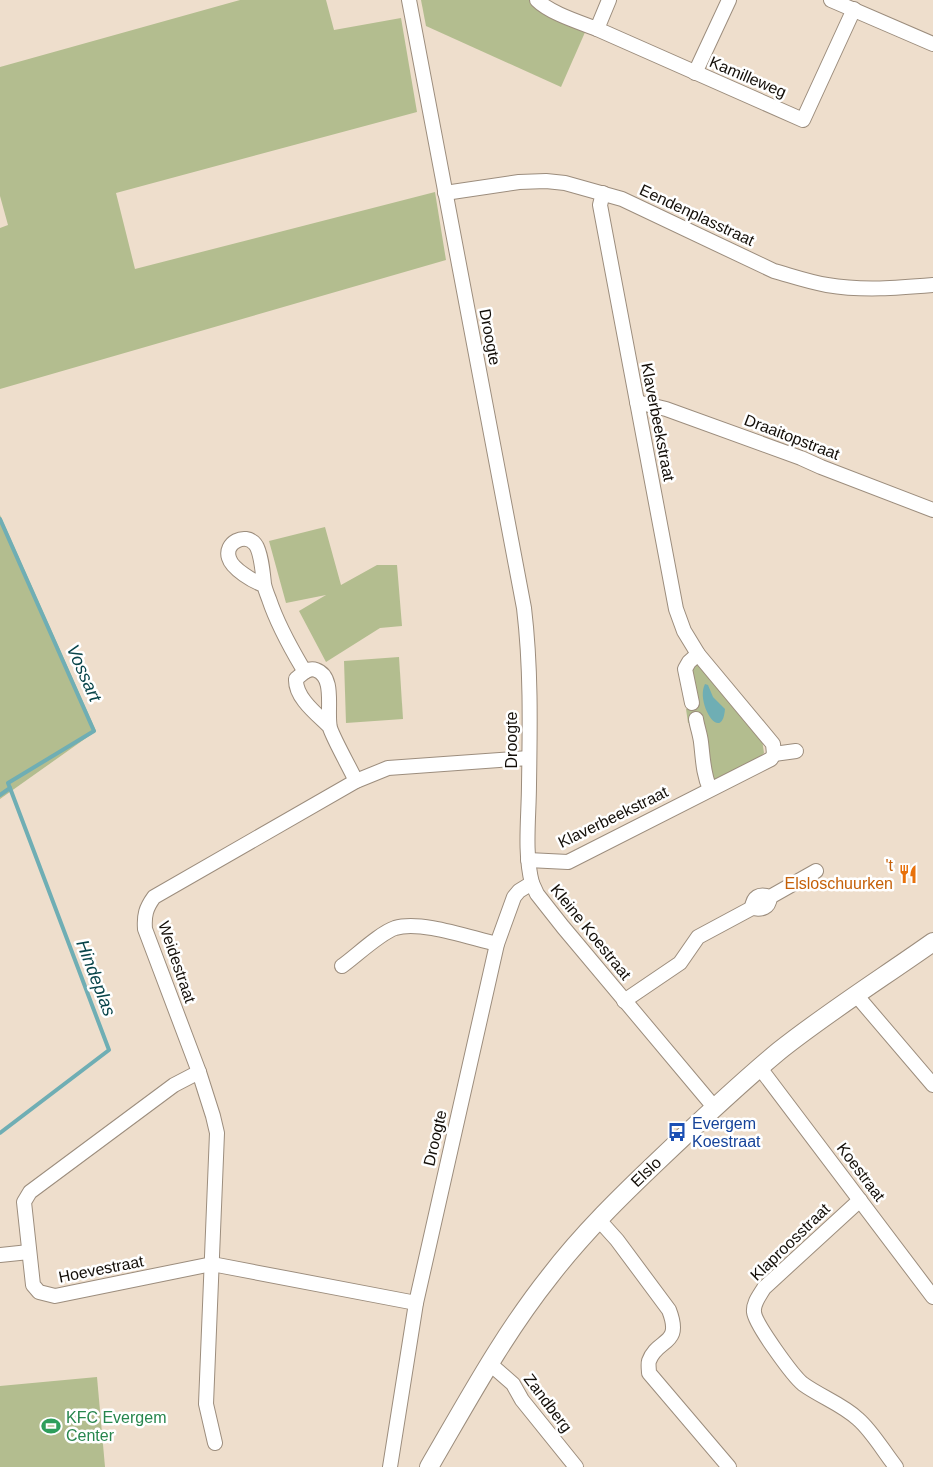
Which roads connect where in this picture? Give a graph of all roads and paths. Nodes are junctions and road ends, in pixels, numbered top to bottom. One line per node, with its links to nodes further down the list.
1 (409, 0): 10 (street, Droogte)
2 (537, 0): 7 (street, Kamilleweg)
3 (610, 0): 7 (street)
4 (729, 0): 9 (street)
5 (831, 0): 6 (street)
6 (854, 9): 8 (street); 9 (street, Kamilleweg)
7 (597, 29): 9 (street, Kamilleweg)
8 (933, 44)
9 (695, 73)
10 (445, 193): 11 (street, Eendenplasstraat); 23 (street, Droogte)
11 (603, 193): 12 (street, Eendenplasstraat); 13 (street, Klaverbeekstraat)
12 (933, 285)
13 (637, 402): 14 (street, Draaitopstraat); 16 (street, Klaverbeekstraat)
14 (933, 510)
15 (264, 584): 17 (street)
16 (698, 654): 18 (street); 22 (street, Klaverbeekstraat)
17 (306, 671): 20 (street); 20 (street)
18 (692, 703)
19 (696, 719): 25 (street)
20 (330, 727): 24 (street)
21 (796, 751): 22 (street, Klaverbeekstraat)
22 (774, 754): 25 (street, Klaverbeekstraat)
23 (529, 758): 24 (street, Weidestraat); 26 (street, Droogte)
24 (356, 781): 35 (street, Weidestraat)
25 (710, 789): 26 (street, Klaverbeekstraat)
26 (528, 860): 28 (street, Droogte)
27 (816, 872): 33 (street, Kleine Koestraat)
28 (532, 883): 30 (street, Droogte); 33 (street, Kleine Koestraat)
29 (933, 942): 32 (street, Elslo)
30 (497, 944): 31 (street); 44 (street, Droogte)
31 (342, 966)
32 (857, 996): 34 (street, Elslo); 36 (street)
33 (624, 1001): 37 (street, Kleine Koestraat)
34 (760, 1068): 37 (street, Elslo); 38 (street, Koestraat)
35 (199, 1072): 40 (street, Hoevestraat); 42 (street, Weidestraat)
36 (933, 1085)
37 (714, 1107): 39 (street, Elslo)
38 (860, 1200): 43 (street, Koestraat); 51 (street, Klaproosstraat)
39 (599, 1220): 45 (street, Elslo); 50 (street)
40 (29, 1252): 41 (street); 42 (street, Hoevestraat)
41 (0, 1255)
42 (212, 1264): 44 (street, Hoevestraat); 46 (street, Weidestraat)
43 (933, 1297)
44 (416, 1303): 47 (street, Droogte)
45 (489, 1363): 48 (street, Elslo); 49 (street, Zandberg)
46 (215, 1443)
47 (390, 1467)
48 (429, 1467)
49 (576, 1467)
50 (729, 1467)
51 (896, 1467)

